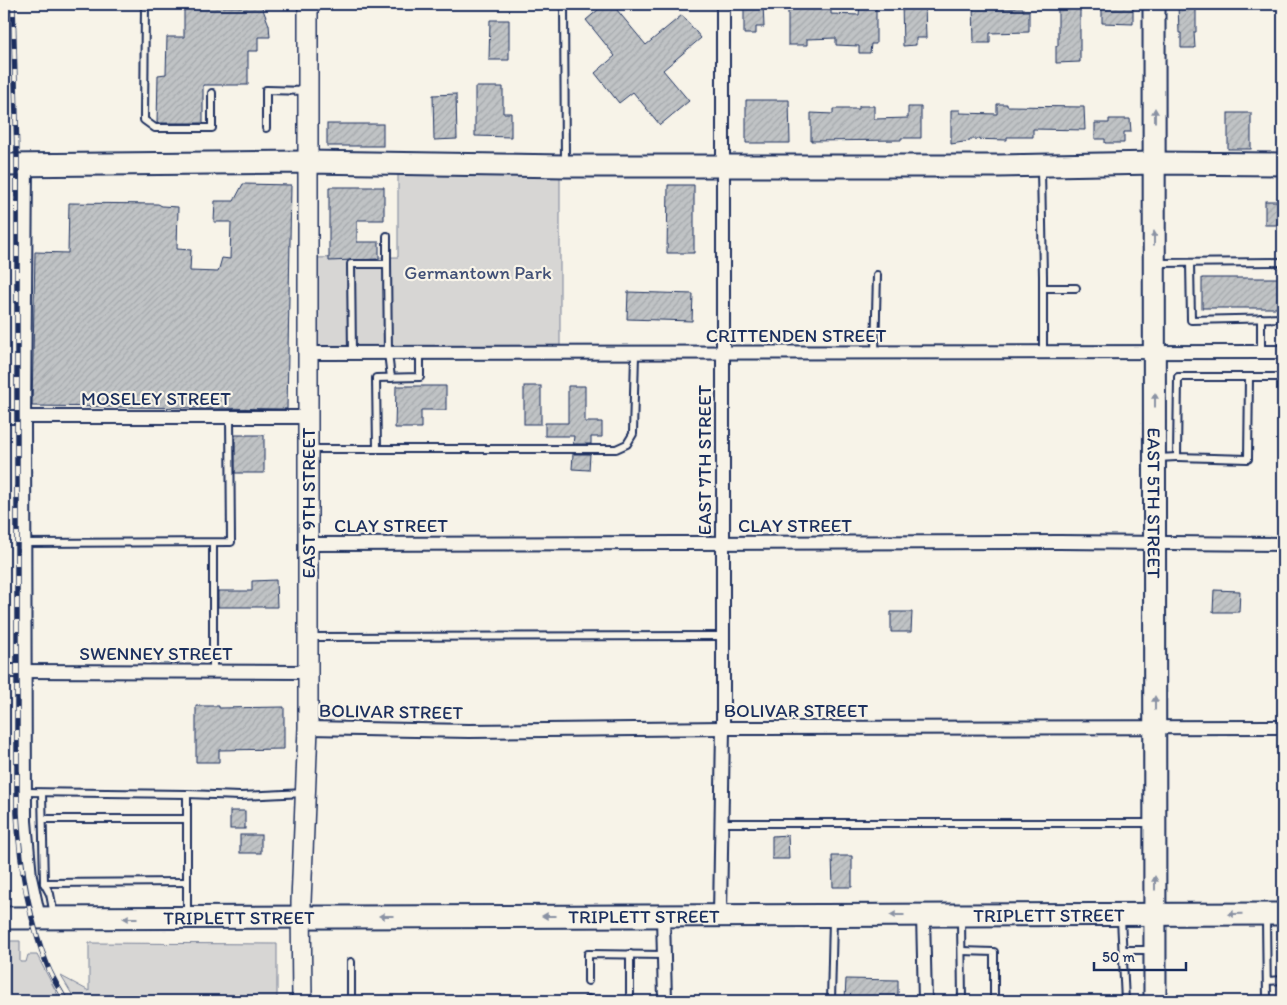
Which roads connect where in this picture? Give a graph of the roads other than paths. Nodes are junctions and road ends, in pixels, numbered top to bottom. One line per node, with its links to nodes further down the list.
1 (146, 4): 7 (lane)
2 (308, 4): 6 (street, EAST 9TH STREET)
3 (564, 4): 15 (lane)
4 (723, 4): 16 (street, EAST 7TH STREET)
5 (1154, 4): 10 (main road, EAST 5TH STREET, one-way to 5)
6 (308, 91): 8 (lane); 9 (street, EAST 9TH STREET)
7 (212, 93)
8 (266, 128)
9 (308, 162): 13 (main road); 15 (main road); 30 (street, EAST 9TH STREET)
10 (1155, 163): 11 (main road); 14 (main road); 19 (main road, EAST 5TH STREET, one-way to 10)
11 (1283, 164)
12 (4, 165): 13 (main road)
13 (26, 165): 43 (street)
14 (1040, 165): 16 (main road); 23 (lane)
15 (565, 166): 16 (main road)
16 (722, 166): 37 (street, EAST 7TH STREET)
17 (387, 236): 21 (lane)
18 (1283, 262): 20 (lane)
19 (1154, 263): 20 (lane); 27 (main road, EAST 5TH STREET)
20 (1190, 263): 25 (lane)
21 (387, 264): 31 (lane); 32 (lane)
22 (877, 275): 34 (lane)
23 (1043, 288): 24 (lane); 35 (lane)
24 (1076, 288)
25 (1261, 318): 26 (lane); 28 (lane)
26 (1283, 318)
27 (1155, 352): 28 (street, CRITTENDEN STREET); 35 (street, CRITTENDEN STREET); 48 (main road, EAST 5TH STREET, one-way to 27)
28 (1261, 352): 29 (street, CRITTENDEN STREET)
29 (1283, 352)
30 (309, 353): 31 (street, CRITTENDEN STREET); 44 (street, EAST 9TH STREET)
31 (352, 353): 32 (street, CRITTENDEN STREET)
32 (388, 353): 33 (street, CRITTENDEN STREET); 40 (lane)
33 (420, 353): 36 (street, CRITTENDEN STREET); 40 (lane)
34 (875, 353): 35 (street, CRITTENDEN STREET); 37 (street, CRITTENDEN STREET)
35 (1043, 353)
36 (635, 354): 37 (street, CRITTENDEN STREET); 46 (lane)
37 (724, 354): 52 (street, EAST 7TH STREET)
38 (1283, 376): 39 (lane)
39 (1249, 377): 47 (lane); 47 (lane)
40 (391, 378): 46 (lane)
41 (230, 416): 43 (street, MOSELEY STREET); 44 (street, MOSELEY STREET); 50 (lane)
42 (4, 417): 43 (street, MOSELEY STREET)
43 (24, 417): 49 (street)
44 (308, 417): 45 (street, EAST 9TH STREET)
45 (308, 449): 46 (lane); 51 (street, EAST 9TH STREET)
46 (377, 449)
47 (1177, 457): 48 (lane)
48 (1155, 458): 53 (main road, EAST 5TH STREET)
49 (24, 543): 50 (lane); 58 (street)
50 (213, 543): 59 (lane)
51 (308, 544): 52 (street, CLAY STREET); 55 (street, EAST 9TH STREET)
52 (722, 544): 53 (street, CLAY STREET); 56 (street, EAST 7TH STREET)
53 (1155, 544): 54 (street, CLAY STREET); 64 (main road, EAST 5TH STREET, one-way to 53)
54 (1283, 544)
55 (308, 636): 56 (lane); 60 (street, EAST 9TH STREET)
56 (722, 636): 63 (street, EAST 7TH STREET)
57 (4, 671): 58 (street, SWENNEY STREET)
58 (25, 671): 59 (street, SWENNEY STREET); 65 (street)
59 (212, 672): 60 (street, SWENNEY STREET)
60 (308, 672): 62 (street, EAST 9TH STREET)
61 (1283, 727): 64 (street, BOLIVAR STREET)
62 (308, 728): 63 (street, BOLIVAR STREET); 67 (street, EAST 9TH STREET)
63 (723, 728): 64 (street, BOLIVAR STREET); 71 (street, EAST 7TH STREET)
64 (1155, 728): 72 (main road, EAST 5TH STREET)
65 (25, 792): 66 (lane); 73 (street)
66 (42, 792): 68 (lane); 69 (lane)
67 (306, 793): 68 (lane); 83 (street, EAST 9TH STREET)
68 (187, 794): 70 (lane)
69 (43, 819): 70 (lane); 74 (lane)
70 (187, 820): 75 (lane)
71 (721, 823): 72 (lane); 85 (street, EAST 7TH STREET)
72 (1155, 823): 82 (main road, EAST 5TH STREET, one-way to 72)
73 (28, 848): 74 (lane); 88 (street)
74 (44, 848): 76 (lane)
75 (187, 882): 76 (lane); 86 (lane)
76 (44, 883): 88 (lane)
77 (1274, 914): 82 (main road, TRIPLETT STREET, one-way to 82); 97 (lane)
78 (833, 915): 79 (main road, TRIPLETT STREET, one-way to 78); 85 (main road, TRIPLETT STREET); 102 (lane)
79 (923, 915): 80 (main road, TRIPLETT STREET); 103 (street)
80 (961, 915): 81 (main road, TRIPLETT STREET); 91 (lane)
81 (1121, 915): 82 (main road, TRIPLETT STREET); 89 (lane)
82 (1155, 915): 90 (main road, EAST 5TH STREET)
83 (302, 916): 84 (main road, TRIPLETT STREET, one-way to 83); 86 (main road, TRIPLETT STREET); 98 (street, EAST 9TH STREET)
84 (663, 916): 85 (main road, TRIPLETT STREET); 93 (street)
85 (720, 916)
86 (187, 917): 88 (main road, TRIPLETT STREET, one-way to 88)
87 (4, 918): 88 (main road, TRIPLETT STREET)
88 (46, 918)
89 (1123, 950): 90 (lane); 106 (lane)
90 (1155, 950): 107 (main road, EAST 5TH STREET)
91 (962, 951): 104 (lane); 105 (lane)
92 (630, 954): 93 (lane); 96 (lane); 100 (lane)
93 (664, 955): 101 (street)
94 (351, 962): 99 (lane)
95 (1283, 980): 97 (lane)
96 (588, 981)
97 (1267, 981): 108 (lane)
98 (302, 1001)
99 (351, 1001)
100 (630, 1001)
101 (665, 1001)
102 (831, 1001)
103 (925, 1001)
104 (962, 1001)
105 (994, 1001)
106 (1125, 1001)
107 (1155, 1001)
108 (1267, 1001)

